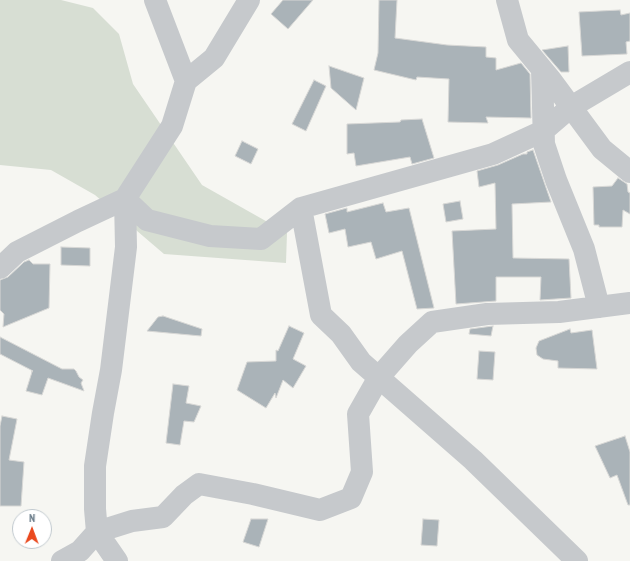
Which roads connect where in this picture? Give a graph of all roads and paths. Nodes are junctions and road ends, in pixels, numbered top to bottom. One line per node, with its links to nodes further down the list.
1 (155, 0): 6 (street)
2 (249, 0): 6 (street)
3 (507, 0): 4 (street)
4 (542, 70): 7 (street); 8 (street)
5 (630, 72): 7 (street)
6 (186, 80): 10 (street)
7 (571, 107): 8 (street); 9 (street)
8 (543, 130): 11 (street); 14 (street)
9 (630, 172)
10 (125, 199): 11 (street); 12 (street); 16 (street)
11 (301, 208): 15 (street)
12 (0, 268)
13 (630, 303): 14 (street)
14 (599, 307): 15 (street)
15 (379, 376): 16 (street); 19 (street)
16 (97, 532): 17 (street); 18 (street)
17 (62, 561)
18 (117, 561)
19 (577, 561)

